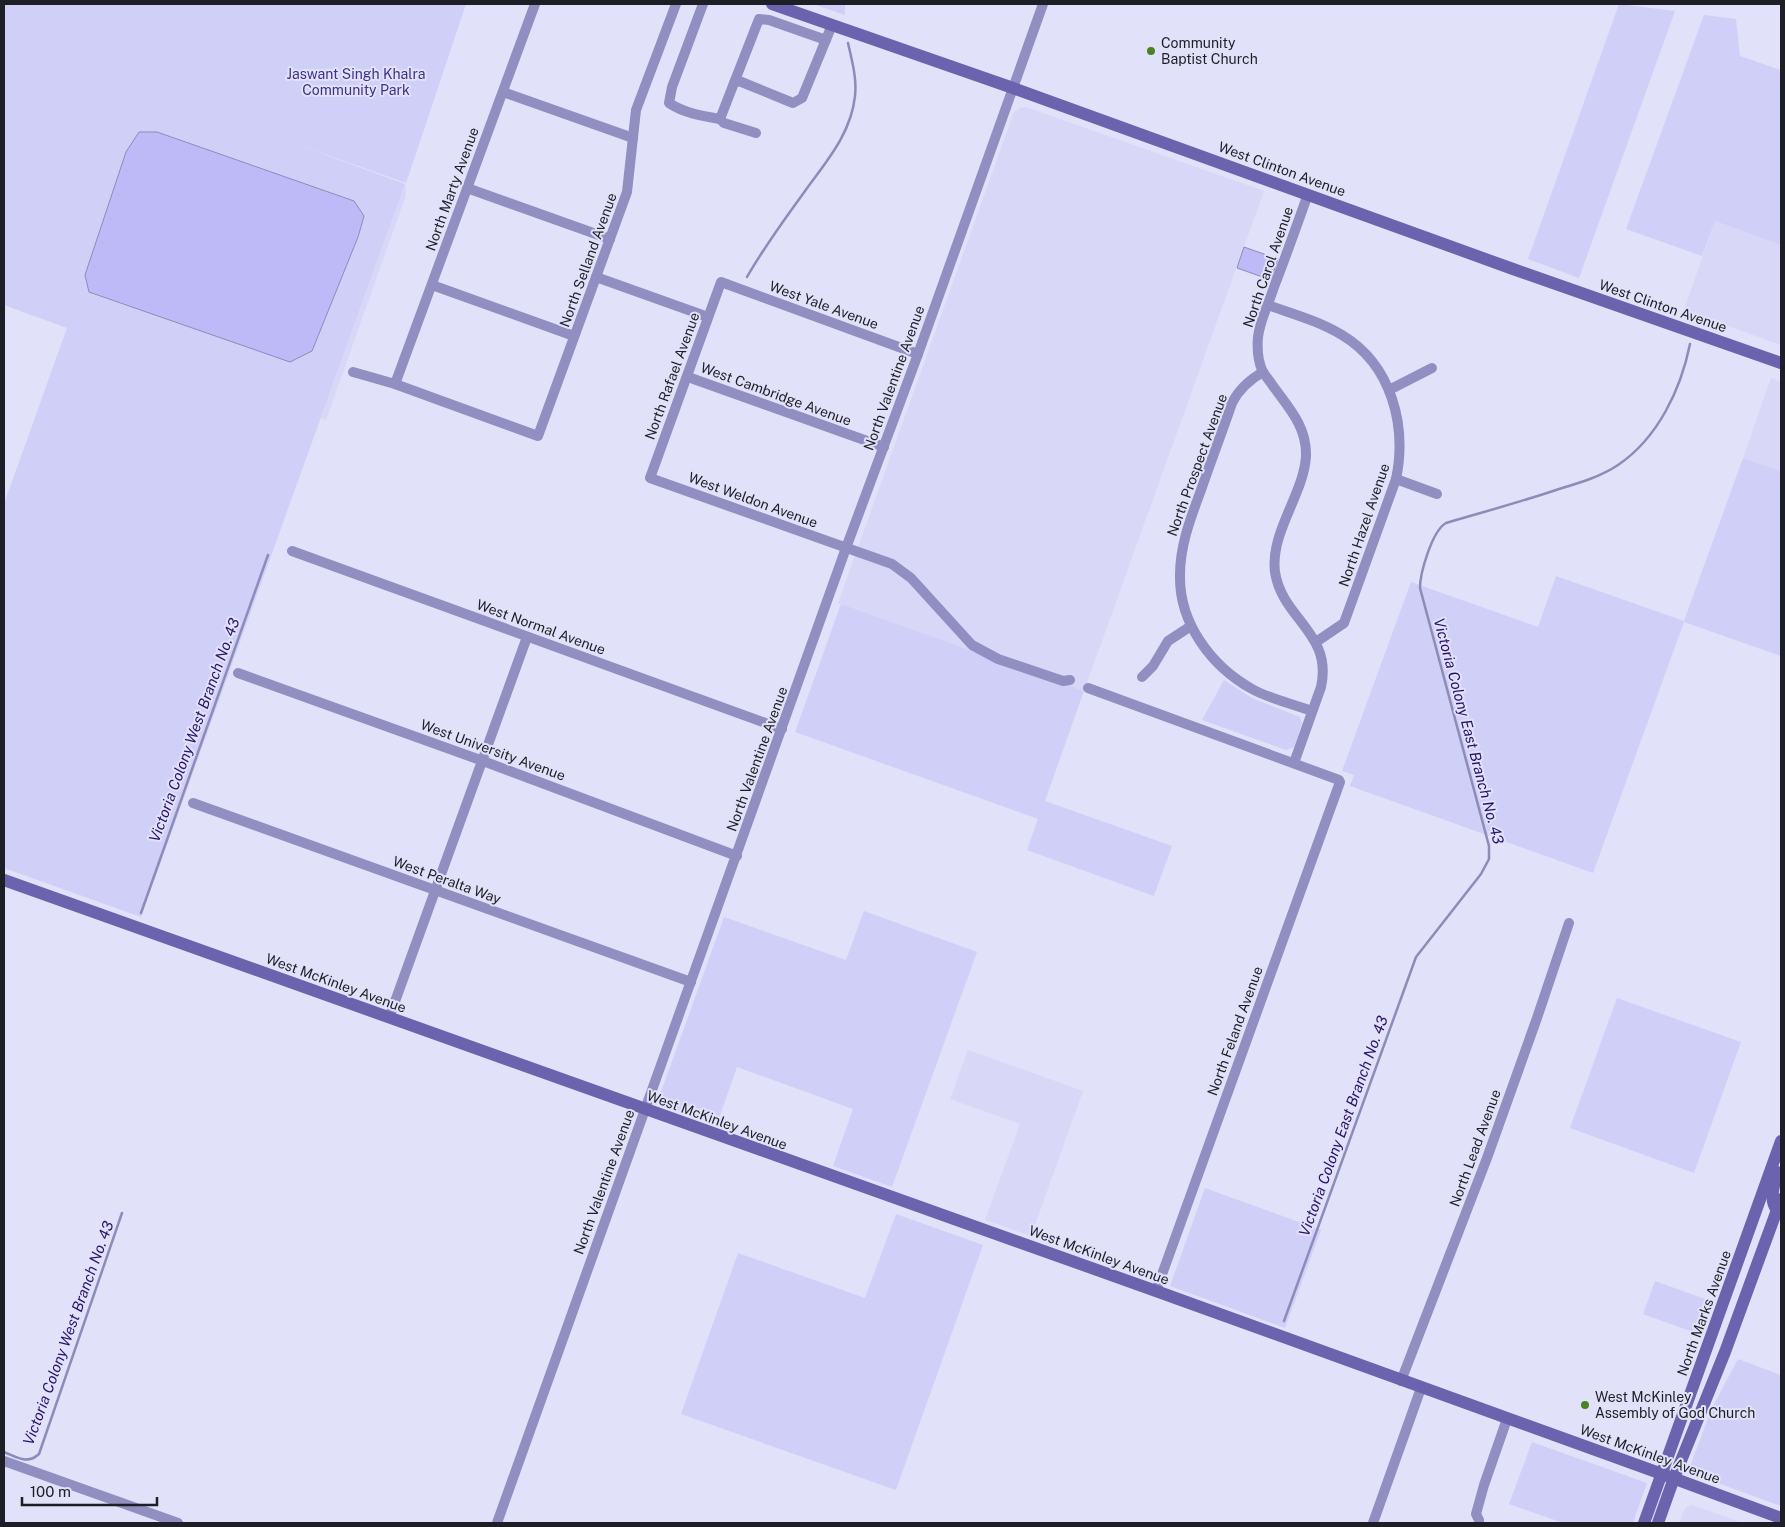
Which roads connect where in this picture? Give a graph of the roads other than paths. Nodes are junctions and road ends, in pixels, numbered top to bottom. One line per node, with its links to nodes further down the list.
1 (535, 4): 10 (street, North Marty Avenue)
2 (676, 4): 13 (street, North Selland Avenue)
3 (703, 4): 11 (street)
4 (772, 4): 6 (main road, West Clinton Avenue)
5 (1043, 4): 9 (street, North Valentine Avenue)
6 (832, 25): 7 (street); 9 (main road, West Clinton Avenue)
7 (826, 40): 8 (street); 8 (street)
8 (734, 83): 11 (street)
9 (1013, 88): 15 (main road, West Clinton Avenue); 23 (street, North Valentine Avenue)
10 (503, 92): 13 (street); 14 (street, North Marty Avenue)
11 (720, 119): 12 (street)
12 (756, 133)
13 (633, 138): 16 (street, North Selland Avenue)
14 (467, 188): 16 (street); 19 (street, North Marty Avenue)
15 (1308, 194): 20 (street, North Carol Avenue); 24 (main road, West Clinton Avenue)
16 (610, 239): 17 (street, North Selland Avenue)
17 (596, 277): 21 (street); 22 (street, North Selland Avenue)
18 (721, 282): 21 (street, North Rafael Avenue); 23 (street, West Yale Avenue)
19 (432, 285): 22 (street); 29 (street, North Marty Avenue)
20 (1268, 305): 27 (street, North Carol Avenue); 30 (street, North Hazel Avenue)
21 (708, 317): 28 (street, North Rafael Avenue)
22 (574, 336): 29 (street, North Selland Avenue)
23 (918, 354): 31 (street, North Valentine Avenue)
24 (1781, 363)
25 (1432, 368): 30 (street)
26 (353, 372): 29 (street)
27 (1263, 372): 37 (street, North Prospect Avenue); 39 (street, North Carol Avenue)
28 (688, 377): 31 (street, West Cambridge Avenue); 32 (street, North Rafael Avenue)
29 (395, 384)
30 (1389, 390): 33 (street, North Hazel Avenue)
31 (884, 447): 35 (street, North Valentine Avenue)
32 (650, 478): 35 (street, West Weldon Avenue)
33 (1396, 479): 34 (street); 39 (street, North Hazel Avenue)
34 (1436, 494)
35 (846, 548): 42 (street, West Weldon Avenue); 45 (street, North Valentine Avenue)
36 (292, 551): 38 (street, West Normal Avenue)
37 (1191, 626): 41 (street); 44 (street)
38 (528, 637): 45 (street, West Normal Avenue); 46 (street)
39 (1316, 642): 44 (street, North Carol Avenue)
40 (238, 673): 46 (street, West University Avenue)
41 (1142, 677)
42 (1070, 680)
43 (1088, 688): 47 (street)
44 (1312, 711): 47 (street, North Carol Avenue)
45 (782, 730): 49 (street, North Valentine Avenue)
46 (483, 761): 49 (street, West University Avenue); 51 (street)
47 (1294, 763): 59 (street, North Feland Avenue)
48 (193, 803): 51 (street, West Peralta Way)
49 (737, 856): 53 (street, North Valentine Avenue)
50 (4, 880): 54 (main road, West McKinley Avenue)
51 (436, 891): 53 (street, West Peralta Way); 54 (street)
52 (1569, 923): 60 (street, North Lead Avenue)
53 (691, 982): 55 (street, North Valentine Avenue)
54 (389, 1018): 55 (main road, West McKinley Avenue)
55 (645, 1110): 59 (main road, West McKinley Avenue); 67 (street, North Valentine Avenue)
56 (1781, 1141): 64 (main road, North Marks Avenue)
57 (1781, 1153): 58 (main road)
58 (1779, 1204): 64 (main road, North Marks Avenue)
59 (1156, 1291): 60 (main road, West McKinley Avenue)
60 (1400, 1381): 61 (main road, West McKinley Avenue)
61 (1421, 1388): 62 (main road, West McKinley Avenue); 68 (street)
62 (1507, 1419): 64 (main road, West McKinley Avenue); 69 (street)
63 (4, 1461): 66 (street)
64 (1668, 1476): 65 (main road, West McKinley Avenue); 70 (main road, North Marks Avenue); 71 (main road, North Marks Avenue)
65 (1781, 1518)
66 (178, 1523)
67 (497, 1523)
68 (1374, 1523)
69 (1479, 1523)
70 (1644, 1523)
71 (1658, 1523)

